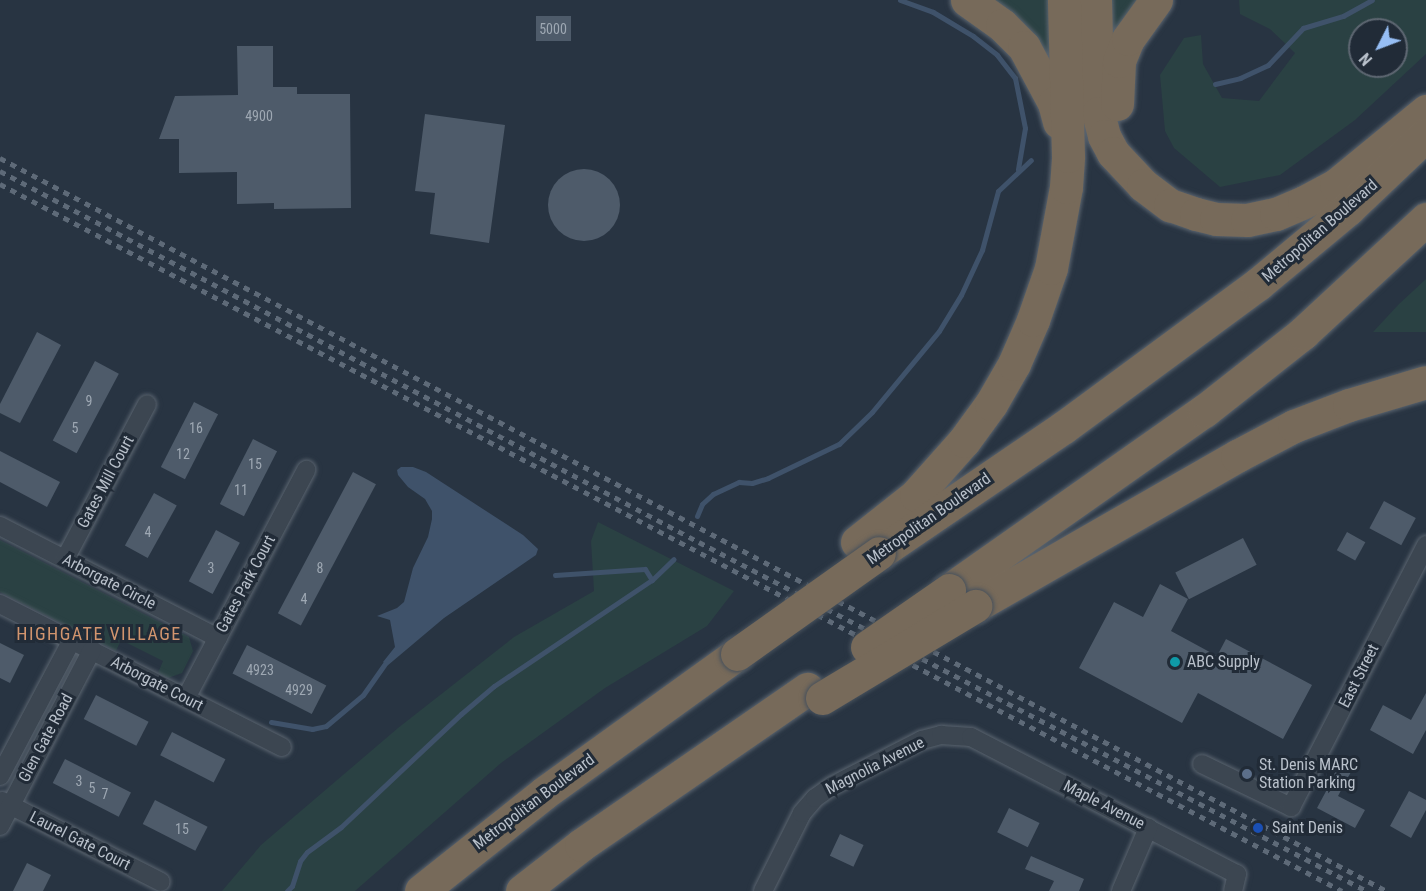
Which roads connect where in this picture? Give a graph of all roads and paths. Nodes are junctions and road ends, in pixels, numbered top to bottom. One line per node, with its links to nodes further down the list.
1 (967, 0): 7 (highway)
2 (1064, 0): 7 (highway)
3 (1095, 0): 8 (highway)
4 (1156, 0): 8 (highway)
5 (1426, 111): 8 (highway)
6 (1426, 135): 15 (highway, Metropolitan Boulevard)
7 (1068, 156): 15 (highway)
8 (1143, 185)
9 (1426, 219): 17 (highway)
10 (1426, 382): 17 (highway)
11 (147, 404): 16 (street, Gates Mill Court)
12 (306, 470): 19 (street, Gates Park Court)
13 (0, 526): 16 (street, Arborgate Circle)
14 (1426, 545): 26 (street, East Street)
15 (868, 548): 21 (highway, Metropolitan Boulevard, bridge)
16 (64, 559): 19 (street, Arborgate Circle)
17 (962, 598): 35 (highway, bridge)
18 (0, 604): 20 (street, Arborgate Court)
19 (218, 638): 23 (street, Gates Park Court)
20 (72, 640): 22 (street, Arborgate Court); 27 (street, Glen Gate Road)
21 (727, 648): 33 (highway); 34 (highway, Metropolitan Boulevard)
22 (92, 650): 23 (street, Arborgate Court); 28 (street, Glen Gate Road)
23 (186, 698): 25 (street, Arborgate Court)
24 (971, 737): 30 (street, Maple Avenue); 36 (street, Magnolia Avenue)
25 (282, 747)
26 (1202, 764)
27 (0, 776)
28 (5, 803): 29 (street, Glen Gate Road); 31 (street, Laurel Gate Court)
29 (0, 826)
30 (1148, 828): 32 (street, Maple Avenue); 37 (street)
31 (161, 882)
32 (1235, 882)
33 (414, 891)
34 (421, 891)
35 (522, 891)
36 (763, 891)
37 (1121, 891)

